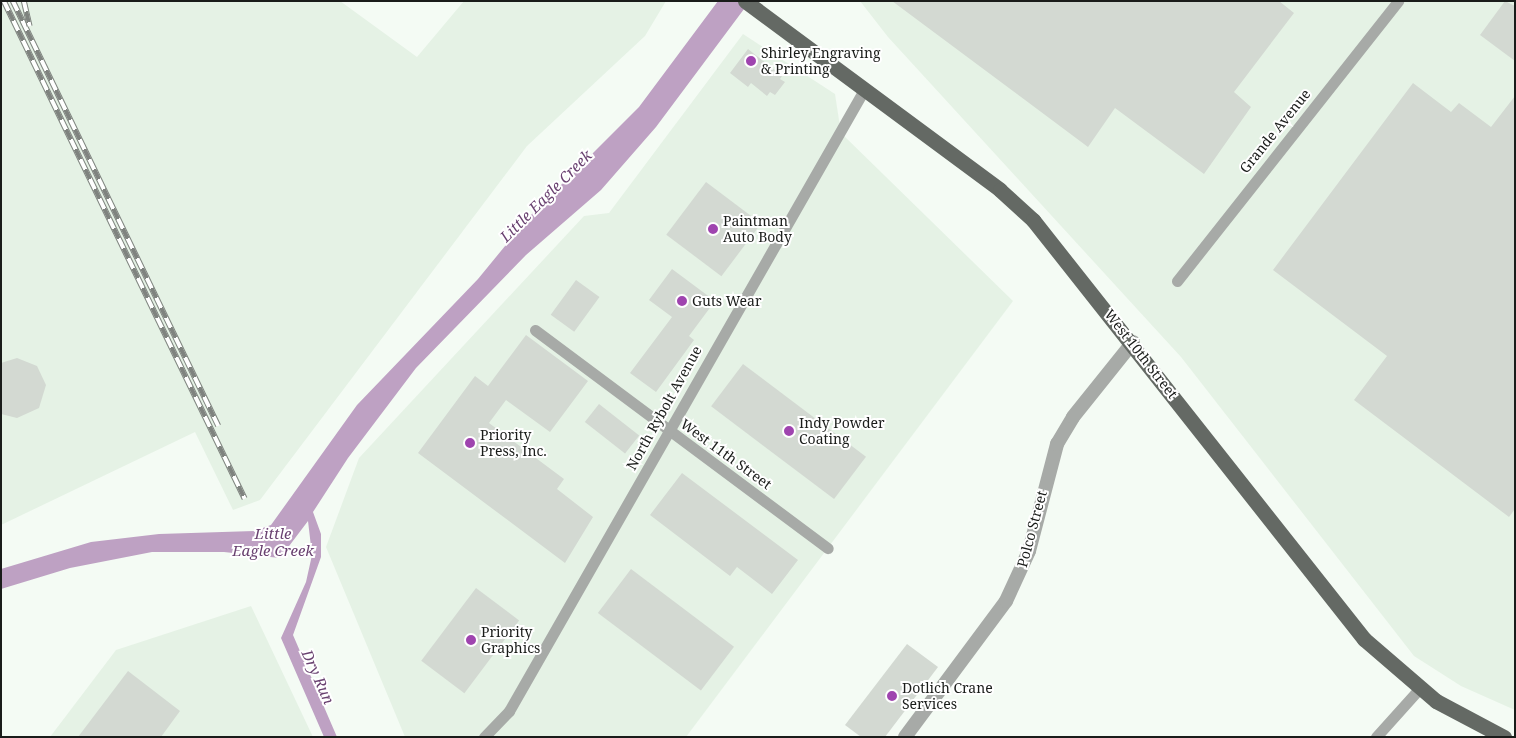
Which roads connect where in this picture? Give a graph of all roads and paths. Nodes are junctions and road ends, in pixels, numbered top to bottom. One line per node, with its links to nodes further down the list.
1 (745, 1): 3 (main road, West 10th Street)
2 (1398, 1): 4 (street, Grande Avenue)
3 (864, 90): 6 (main road, West 10th Street); 7 (street, North Rybolt Avenue)
4 (1177, 281)
5 (535, 330): 7 (street, West 11th Street)
6 (1133, 342): 9 (main road, West 10th Street); 11 (street, Polco Street)
7 (669, 430): 8 (street, West 11th Street); 10 (street, North Rybolt Avenue)
8 (828, 548)
9 (1419, 689): 12 (street); 13 (main road, West 10th Street)
10 (484, 737)
11 (906, 737)
12 (1376, 737)
13 (1504, 737)

